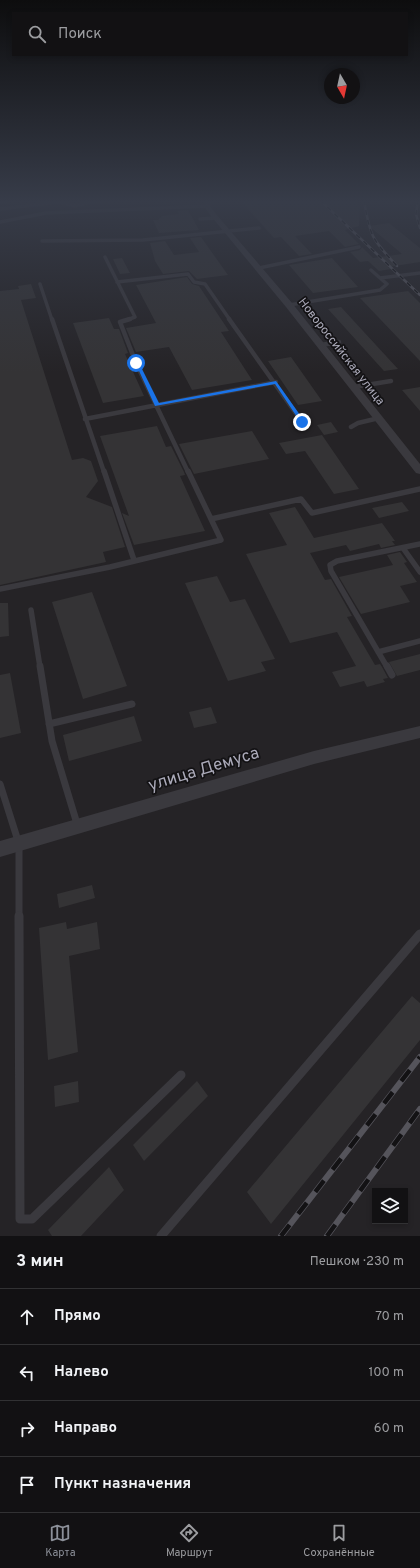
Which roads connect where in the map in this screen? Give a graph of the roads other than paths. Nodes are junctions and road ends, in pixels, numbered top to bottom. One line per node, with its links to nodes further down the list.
1 (105, 257): 8 (lane)
2 (250, 258): 4 (street, Новороссийская улица)
3 (311, 258): 4 (lane)
4 (259, 268): 10 (street, Новороссийская улица)
5 (371, 270): 7 (lane)
6 (420, 273): 7 (lane)
7 (380, 278): 10 (lane)
8 (117, 282): 14 (lane); 16 (lane)
9 (40, 284): 18 (lane)
10 (289, 305): 12 (street, Новороссийская улица)
11 (339, 342): 12 (lane)
12 (321, 345): 15 (street, Новороссийская улица)
13 (391, 381): 15 (lane)
14 (276, 382): 16 (lane); 19 (lane)
15 (354, 387): 17 (street, Новороссийская улица)
16 (157, 405): 18 (lane); 23 (lane)
17 (379, 418): 20 (lane); 21 (street, Новороссийская улица)
18 (85, 419): 26 (lane)
19 (302, 422)
20 (351, 427)
21 (420, 471)
22 (420, 489): 23 (lane)
23 (211, 519): 26 (lane)
24 (420, 544): 25 (lane)
25 (403, 548): 27 (lane); 31 (lane)
26 (134, 560): 28 (lane)
27 (420, 572)
28 (0, 589)
29 (31, 610): 34 (lane)
30 (420, 640): 31 (lane)
31 (378, 652): 32 (lane)
32 (392, 675)
33 (132, 704): 34 (lane)
34 (49, 724): 37 (lane)
35 (420, 732): 37 (street, улица Демуса)
36 (0, 784): 38 (lane)
37 (78, 829): 38 (street, улица Демуса)
38 (19, 844): 39 (street, улица Демуса); 41 (lane)
39 (0, 849)
40 (420, 934): 42 (lane)
41 (182, 1075)
42 (161, 1236)

